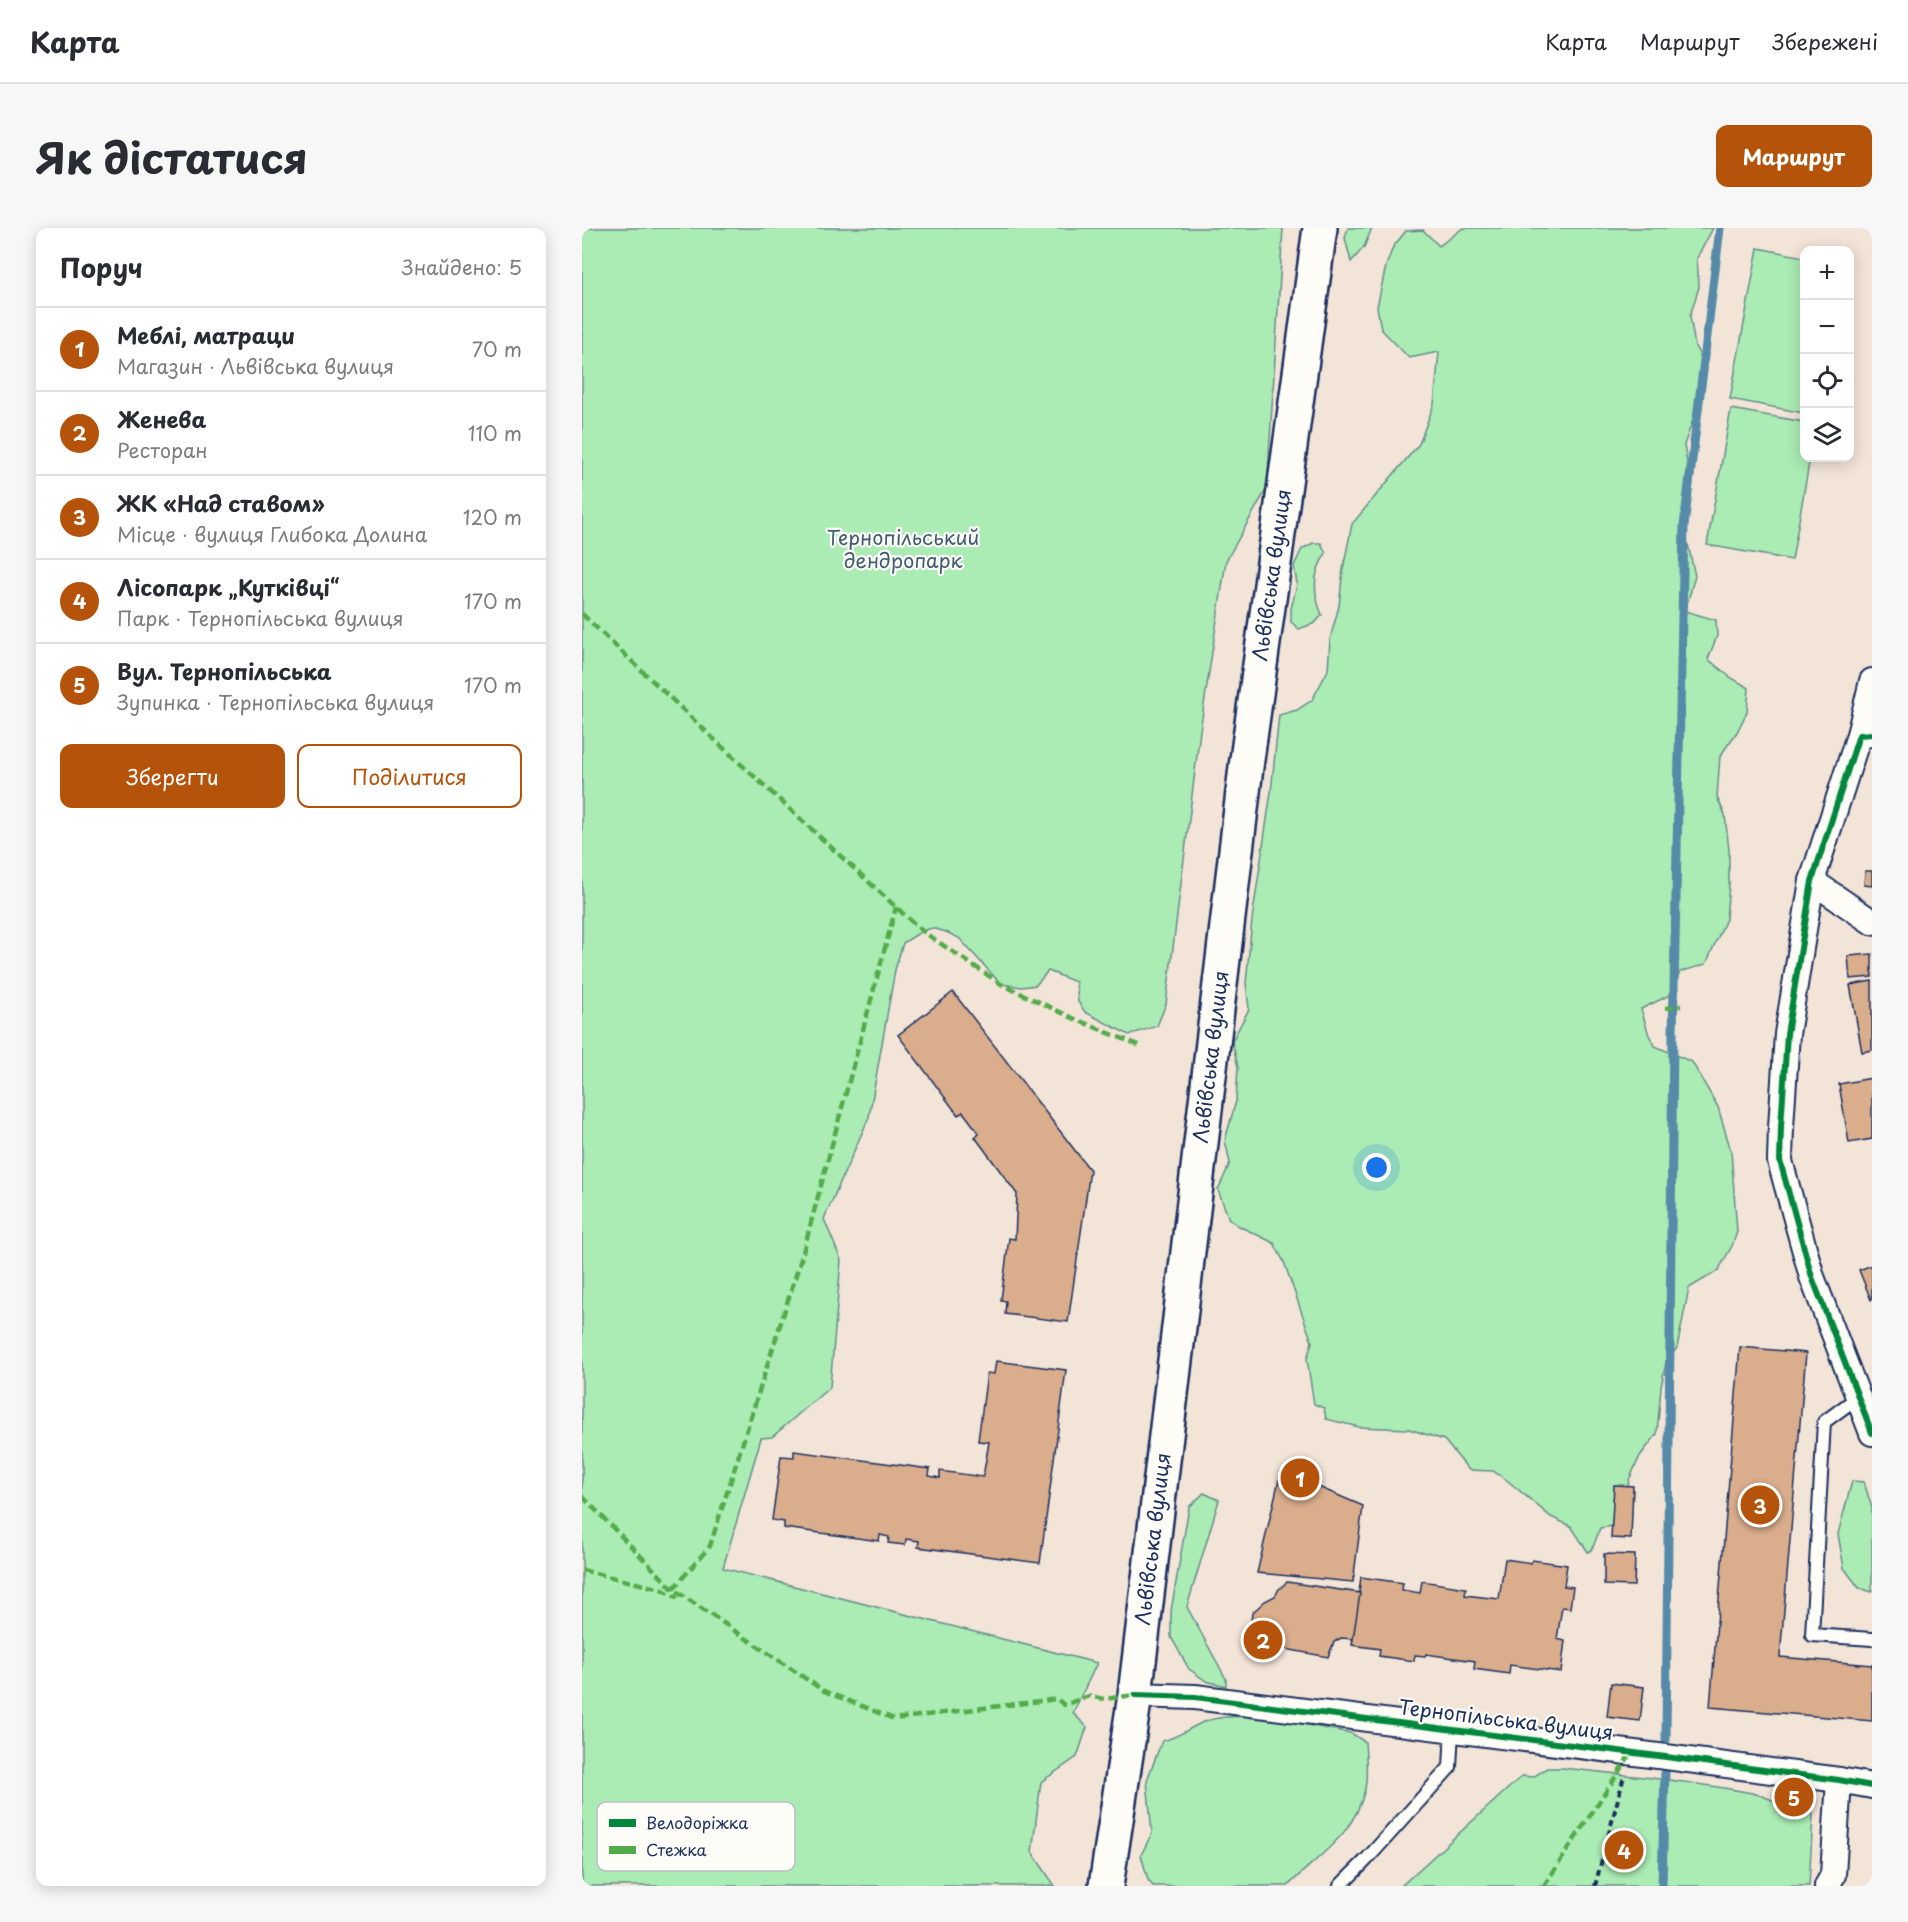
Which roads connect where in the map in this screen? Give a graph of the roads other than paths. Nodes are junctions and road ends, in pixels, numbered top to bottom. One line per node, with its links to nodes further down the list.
1 (1320, 228): 9 (main road, Львівська вулиця)
2 (1872, 681): 3 (street)
3 (1866, 735): 4 (street)
4 (1812, 881): 5 (street); 6 (street)
5 (1872, 922)
6 (1858, 1397): 7 (street); 8 (lane)
7 (1872, 1433)
8 (1872, 1639)
9 (1135, 1695): 10 (street, Тернопільська вулиця); 13 (main road, Львівська вулиця)
10 (1452, 1730): 11 (street, Тернопільська вулиця); 14 (lane)
11 (1839, 1780): 12 (street, Тернопільська вулиця); 15 (street)
12 (1872, 1786)
13 (1106, 1886)
14 (1340, 1886)
15 (1827, 1886)

